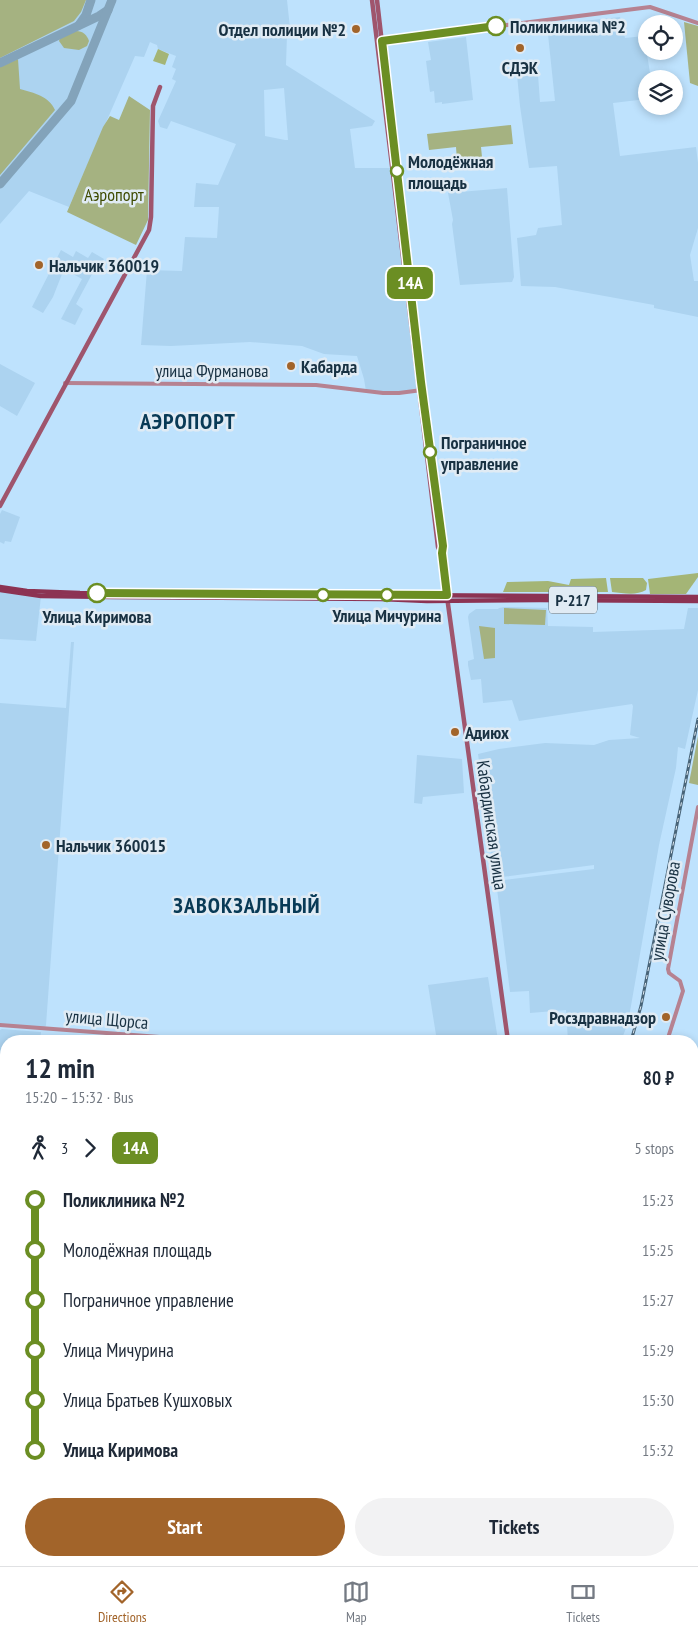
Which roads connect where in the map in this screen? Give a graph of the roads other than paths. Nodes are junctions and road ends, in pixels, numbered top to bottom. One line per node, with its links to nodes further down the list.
1 (372, 0): 6 (main road, Кабардинская улица)
2 (377, 0): 6 (main road, Кабардинская улица)
3 (650, 1): 4 (street)
4 (650, 7): 5 (street); 6 (street)
5 (698, 23)
6 (380, 41): 9 (main road, Кабардинская улица)
7 (160, 87): 8 (main road)
8 (65, 383): 9 (street, улица Фурманова); 10 (main road)
9 (420, 390): 13 (main road, Кабардинская улица)
10 (0, 506)
11 (0, 589): 13 (main road, Р-217); 13 (main road, Р-217)
12 (698, 597): 13 (main road, Р-217)
13 (448, 598): 14 (main road, Р-217); 18 (main road, Кабардинская улица)
14 (698, 601)
15 (698, 807): 19 (street, улица Суворова)
16 (0, 1026): 17 (street, улица Щорса)
17 (128, 1035)
18 (507, 1035)
19 (669, 1035)

